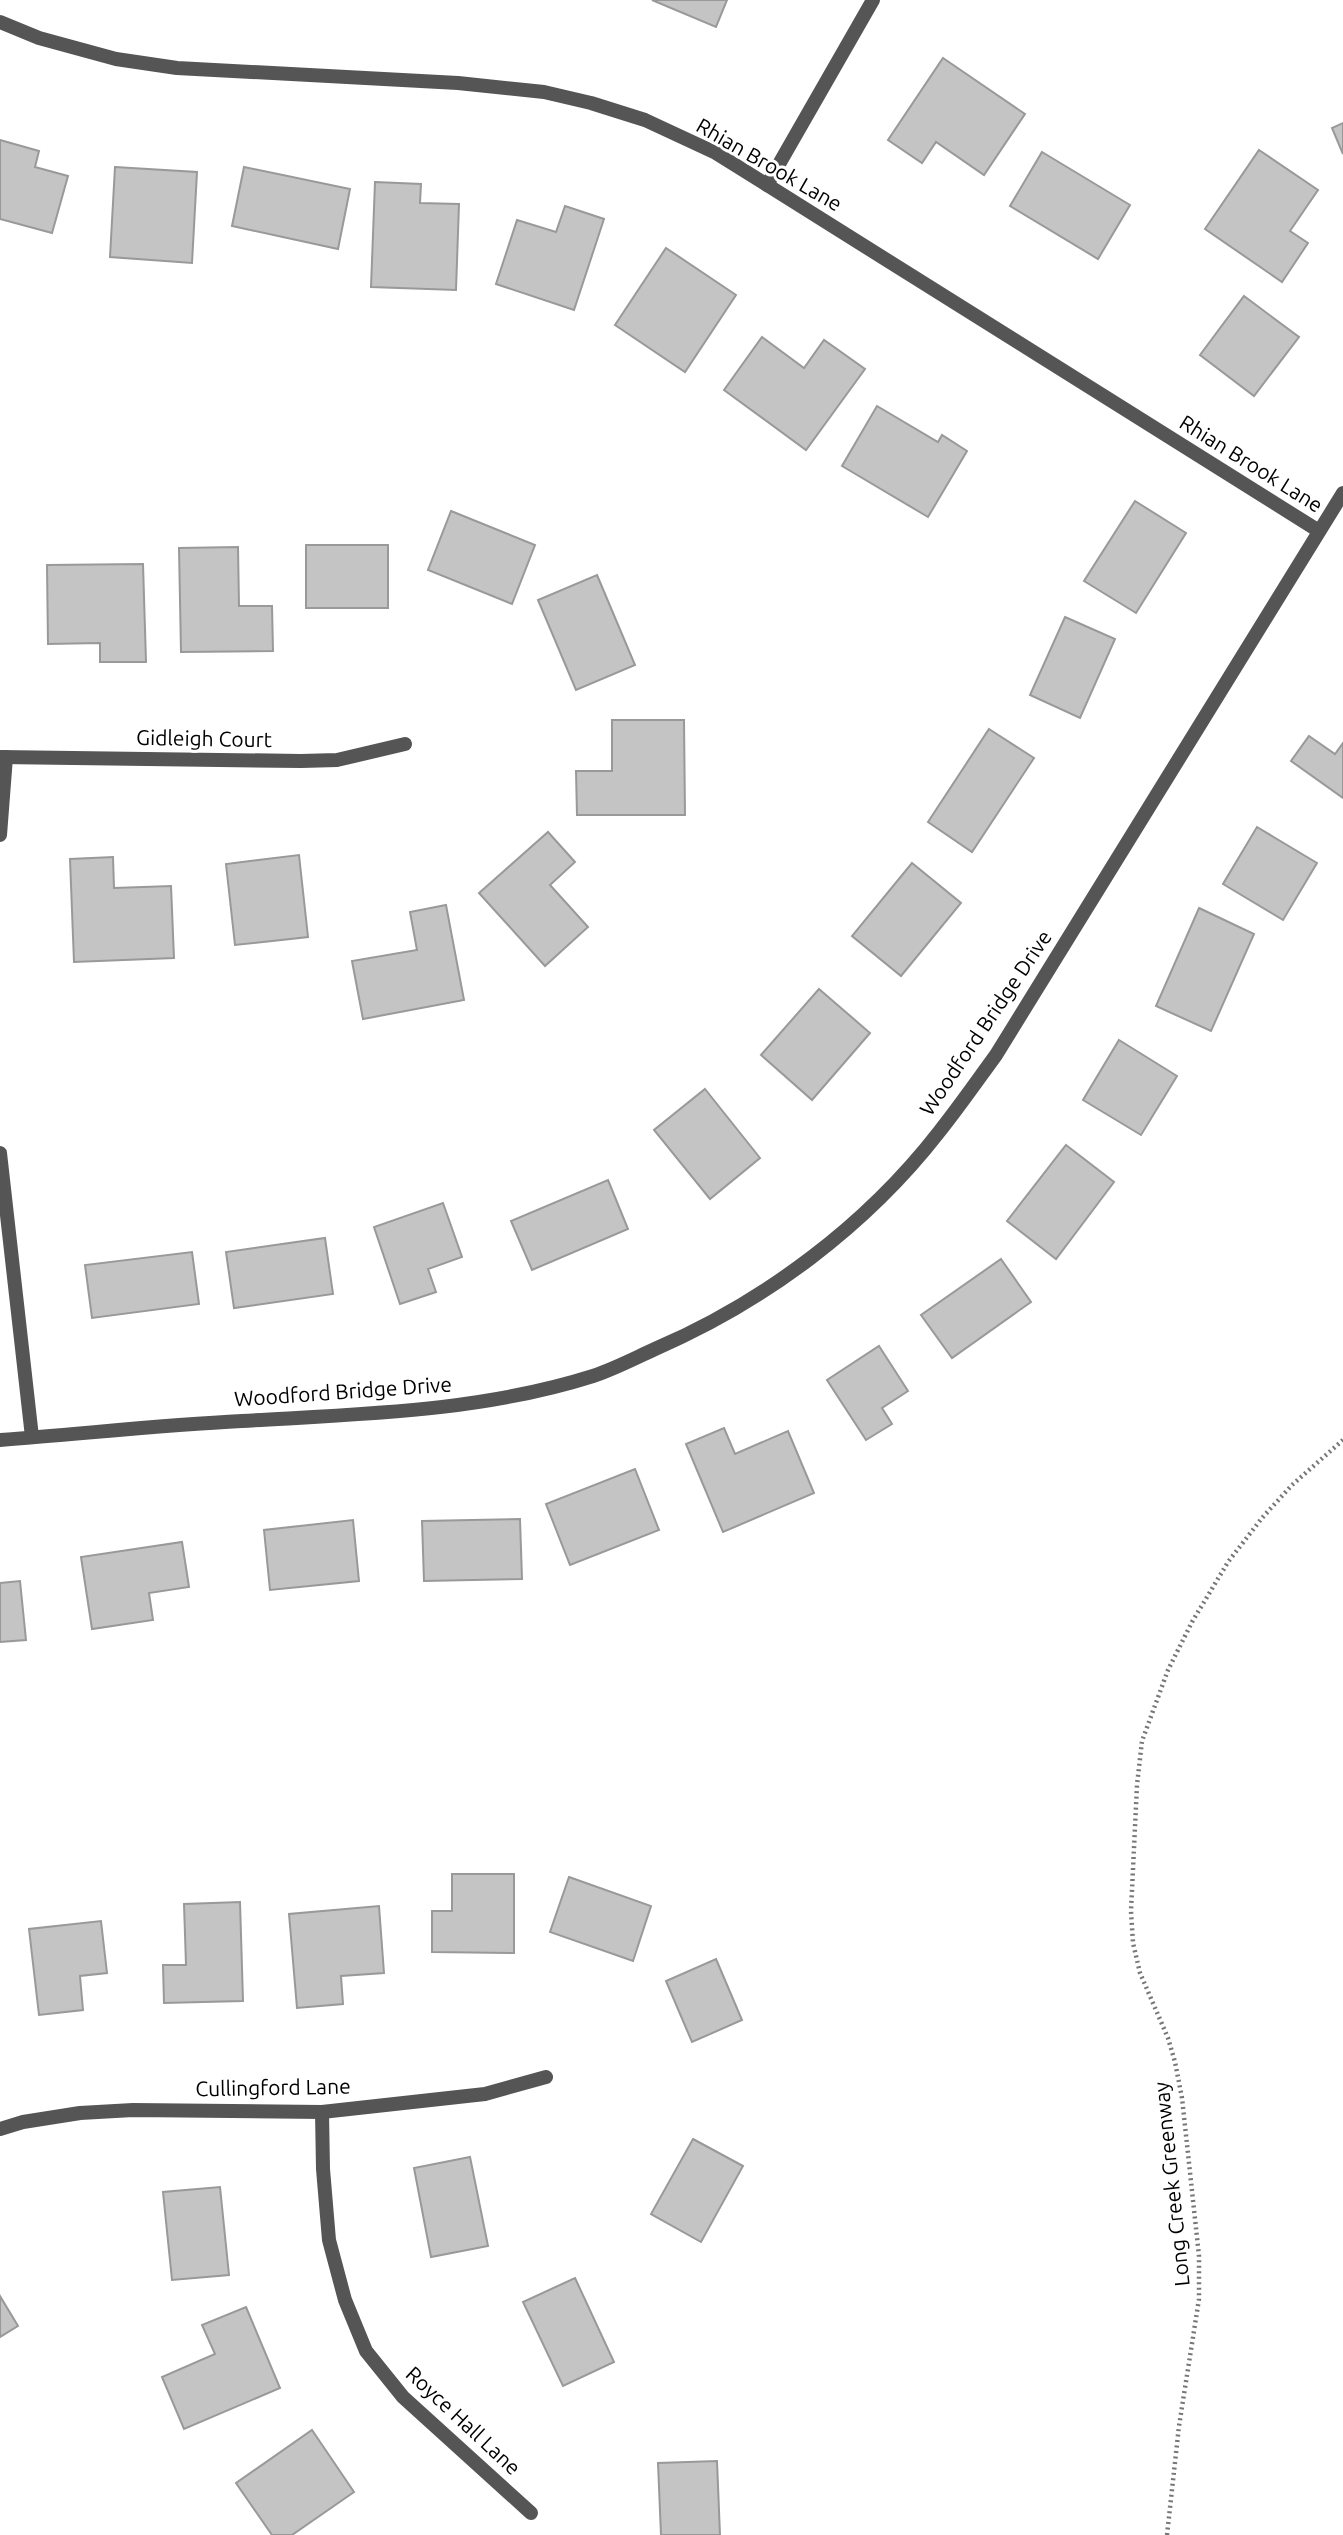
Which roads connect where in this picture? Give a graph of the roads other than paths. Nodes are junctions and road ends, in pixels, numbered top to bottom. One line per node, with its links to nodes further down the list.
1 (873, 0): 3 (street)
2 (0, 22): 3 (street, Rhian Brook Lane)
3 (767, 185): 5 (street, Rhian Brook Lane)
4 (1343, 493): 5 (street, Woodford Bridge Drive)
5 (1319, 531): 10 (street, Woodford Bridge Drive)
6 (405, 744): 7 (street, Gidleigh Court)
7 (3, 757): 8 (street)
8 (0, 835)
9 (0, 1153): 10 (street)
10 (32, 1437): 11 (street, Woodford Bridge Drive)
11 (0, 1440)
12 (546, 2077): 13 (street, Cullingford Lane)
13 (322, 2112): 14 (street, Cullingford Lane); 15 (street, Royce Hall Lane)
14 (0, 2129)
15 (531, 2513)

